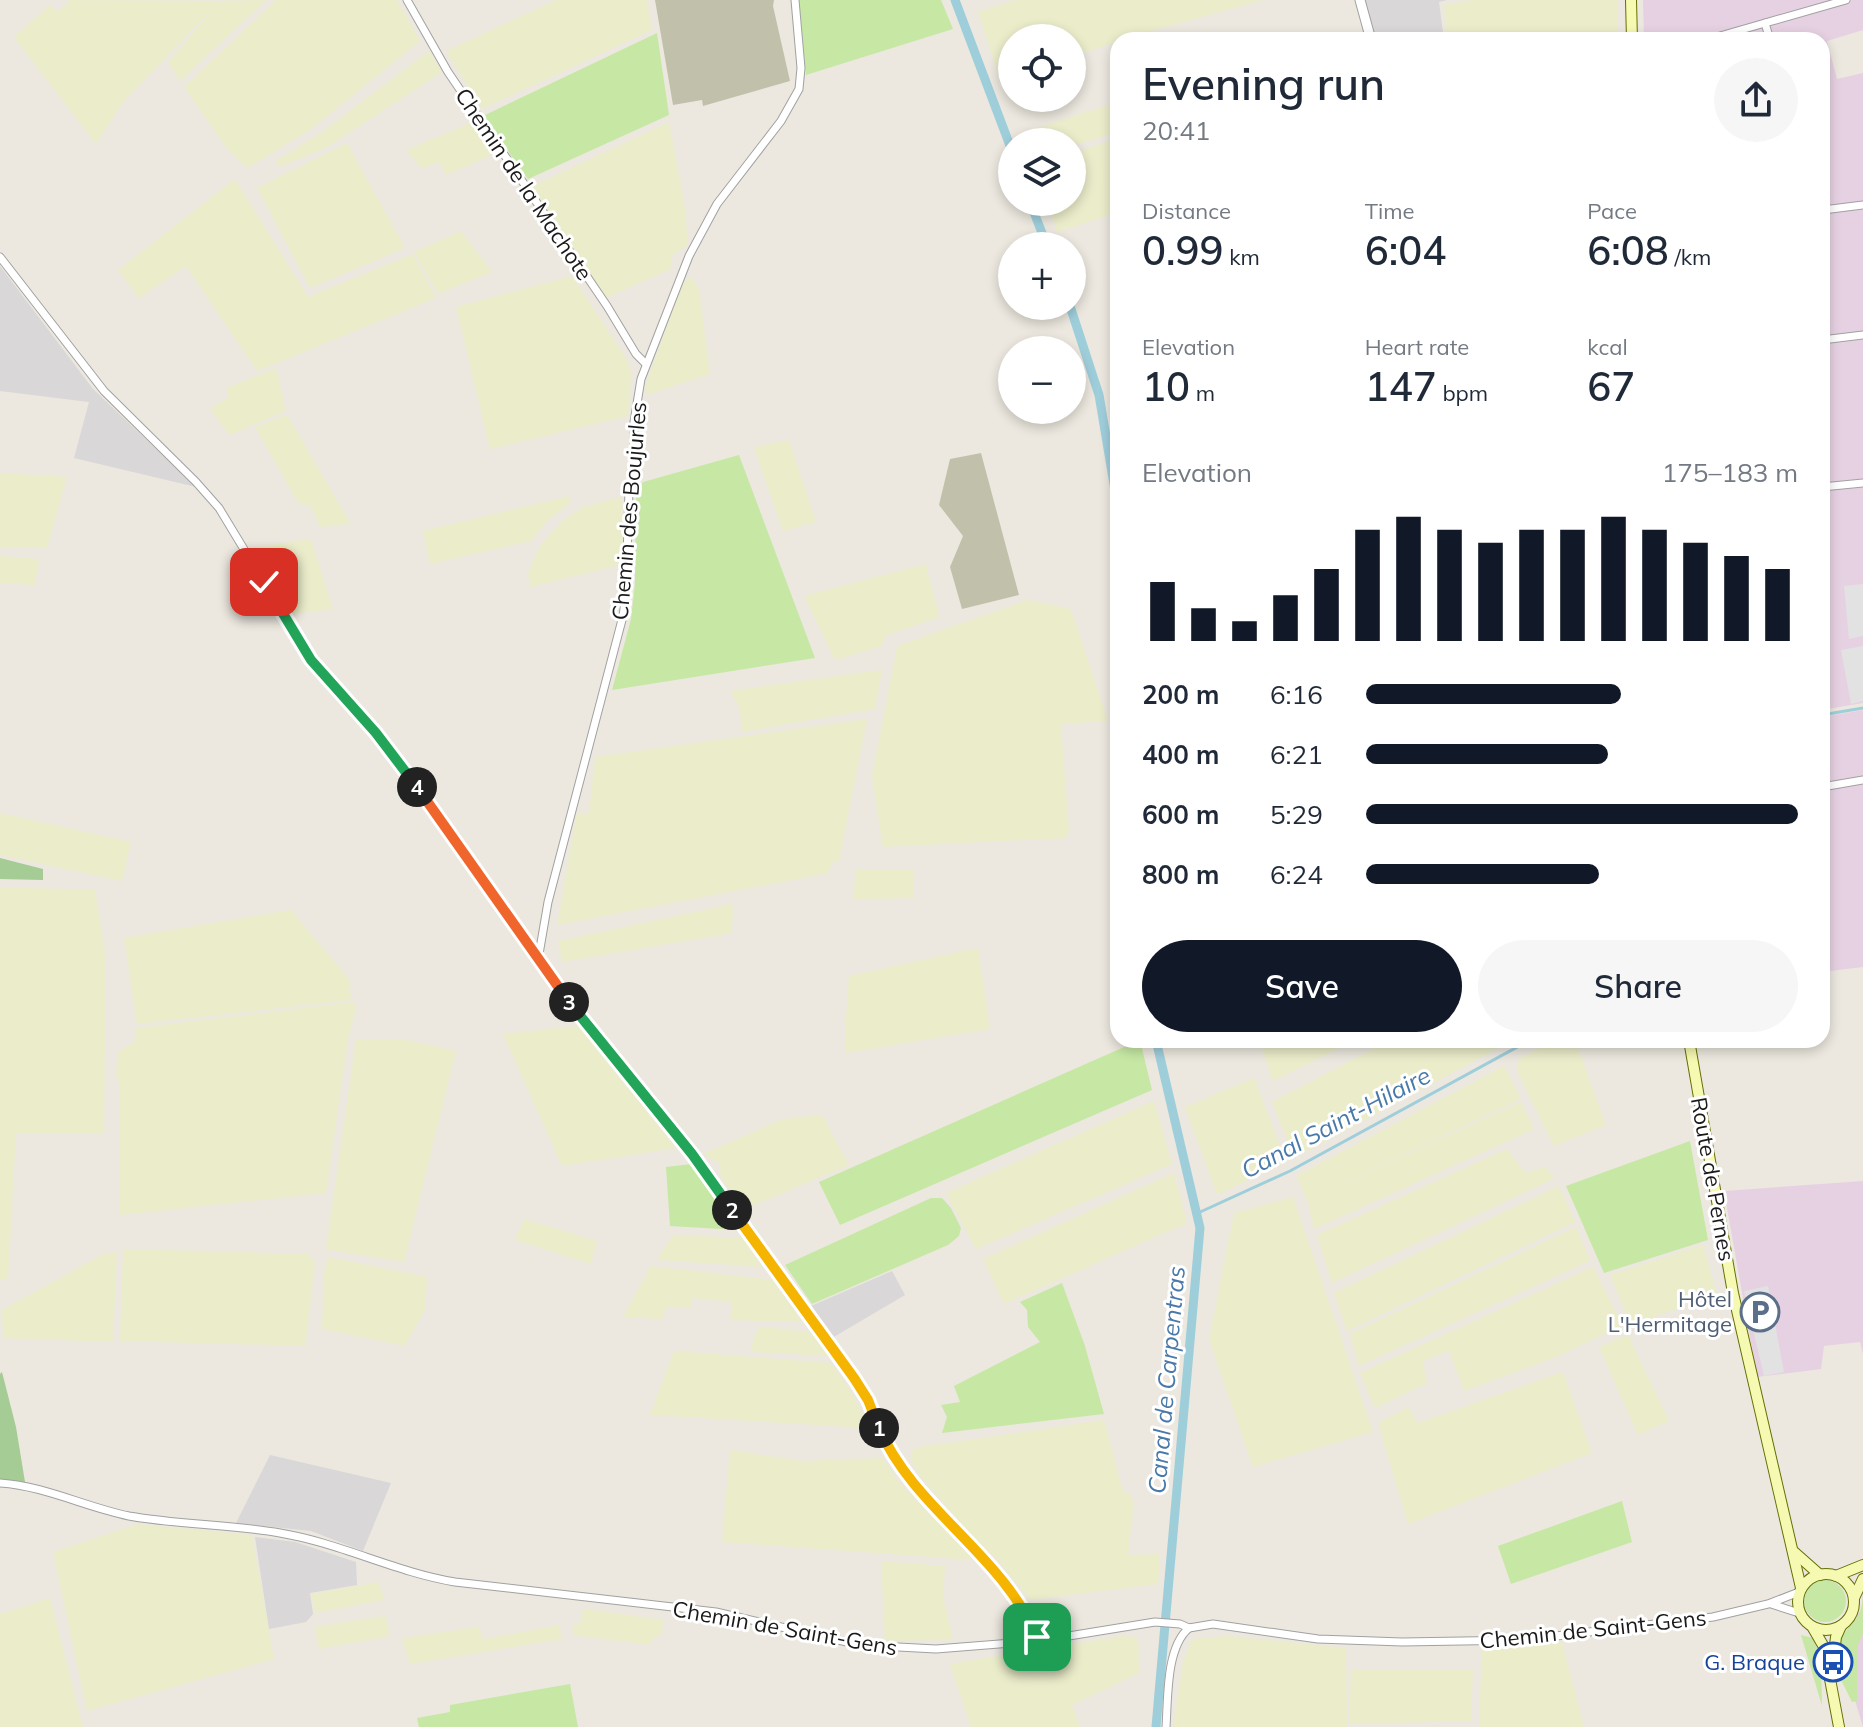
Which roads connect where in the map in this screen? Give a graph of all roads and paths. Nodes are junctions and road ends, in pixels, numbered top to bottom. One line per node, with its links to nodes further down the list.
1 (407, 0): 16 (street, Chemin de la Machote)
2 (795, 0): 16 (street, Chemin des Boujurles)
3 (1360, 0): 7 (street)
4 (1631, 0): 8 (main road)
5 (1846, 0): 6 (street)
6 (1765, 23): 9 (street); 10 (street)
7 (1369, 32)
8 (1632, 32)
9 (1734, 32)
10 (1768, 32)
11 (1863, 205): 12 (street)
12 (1830, 207)
13 (0, 257): 21 (street)
14 (1863, 335): 15 (street)
15 (1830, 339)
16 (646, 364): 21 (street, Chemin des Boujurles)
17 (1863, 483): 18 (street)
18 (1830, 486)
19 (1863, 780): 20 (street)
20 (1830, 786)
21 (538, 960): 36 (street)
22 (1690, 1048): 24 (main road, Route de Pernes)
23 (0, 1483): 36 (street, Chemin de Saint-Gens)
24 (1794, 1552): 26 (main road); 29 (main road, Route de Pernes)
25 (1863, 1565): 27 (main road)
26 (1820, 1575): 27 (main road); 29 (main road)
27 (1836, 1576): 30 (main road)
28 (1863, 1579): 30 (main road)
29 (1800, 1590): 31 (street, Chemin de Saint-Gens); 32 (main road)
30 (1854, 1600): 33 (main road)
31 (1768, 1604): 32 (street, Chemin de Saint-Gens); 34 (street, Chemin de Saint-Gens)
32 (1799, 1613): 35 (main road)
33 (1841, 1626): 35 (main road); 37 (main road)
34 (1189, 1628): 36 (street, Chemin de Saint-Gens); 38 (street)
35 (1813, 1628): 37 (main road)
36 (1038, 1641)
37 (1832, 1683): 39 (main road)
38 (1166, 1727)
39 (1839, 1727)

